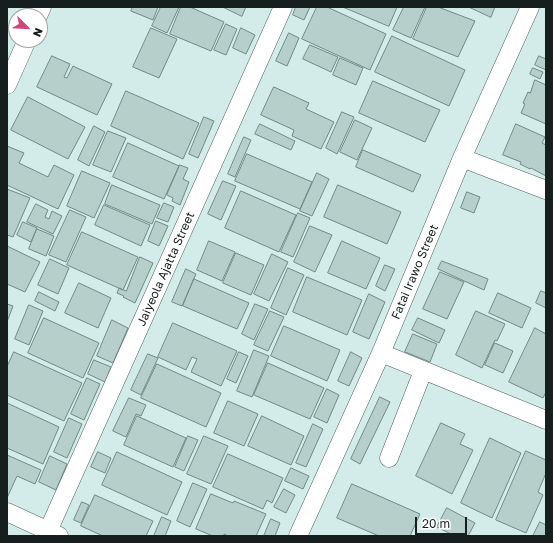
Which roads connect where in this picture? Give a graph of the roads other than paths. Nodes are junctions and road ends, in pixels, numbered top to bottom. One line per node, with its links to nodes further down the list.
1 (283, 7): 12 (street, Jaiyeola Ajatta Street)
2 (530, 7): 5 (street, Fatai Irawo Street)
3 (23, 48): 4 (street)
4 (7, 85)
5 (462, 158): 6 (street); 7 (street, Fatai Irawo Street)
6 (546, 190)
7 (381, 353): 8 (street); 13 (street, Fatai Irawo Street)
8 (423, 371): 9 (street); 10 (street)
9 (546, 420)
10 (389, 458)
11 (7, 512): 12 (street)
12 (55, 535)
13 (298, 536)

